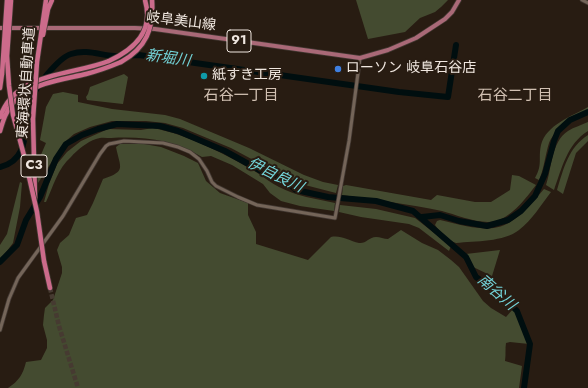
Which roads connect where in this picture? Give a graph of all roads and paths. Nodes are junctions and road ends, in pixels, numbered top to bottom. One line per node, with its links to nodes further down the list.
1 (7, 0): 13 (highway, bridge)
2 (11, 0): 16 (highway, bridge)
3 (46, 0): 12 (highway, 東海環状自動車道 / C3, bridge)
4 (52, 0): 12 (highway, bridge)
5 (145, 0): 12 (highway, bridge)
6 (152, 0): 15 (highway, bridge)
7 (459, 0): 11 (main road, 岐阜美山線 / 91)
8 (582, 0): 9 (street)
9 (588, 3)
10 (0, 28): 11 (main road, 岐阜美山線 / 91)
11 (360, 58): 18 (street)
12 (34, 79): 14 (highway); 16 (highway, 東海環状自動車道 / C3, bridge)
13 (0, 88)
14 (0, 117)
15 (0, 131)
16 (37, 212): 17 (highway, 東海環状自動車道 / C3, bridge)
17 (50, 288)
18 (0, 330)

